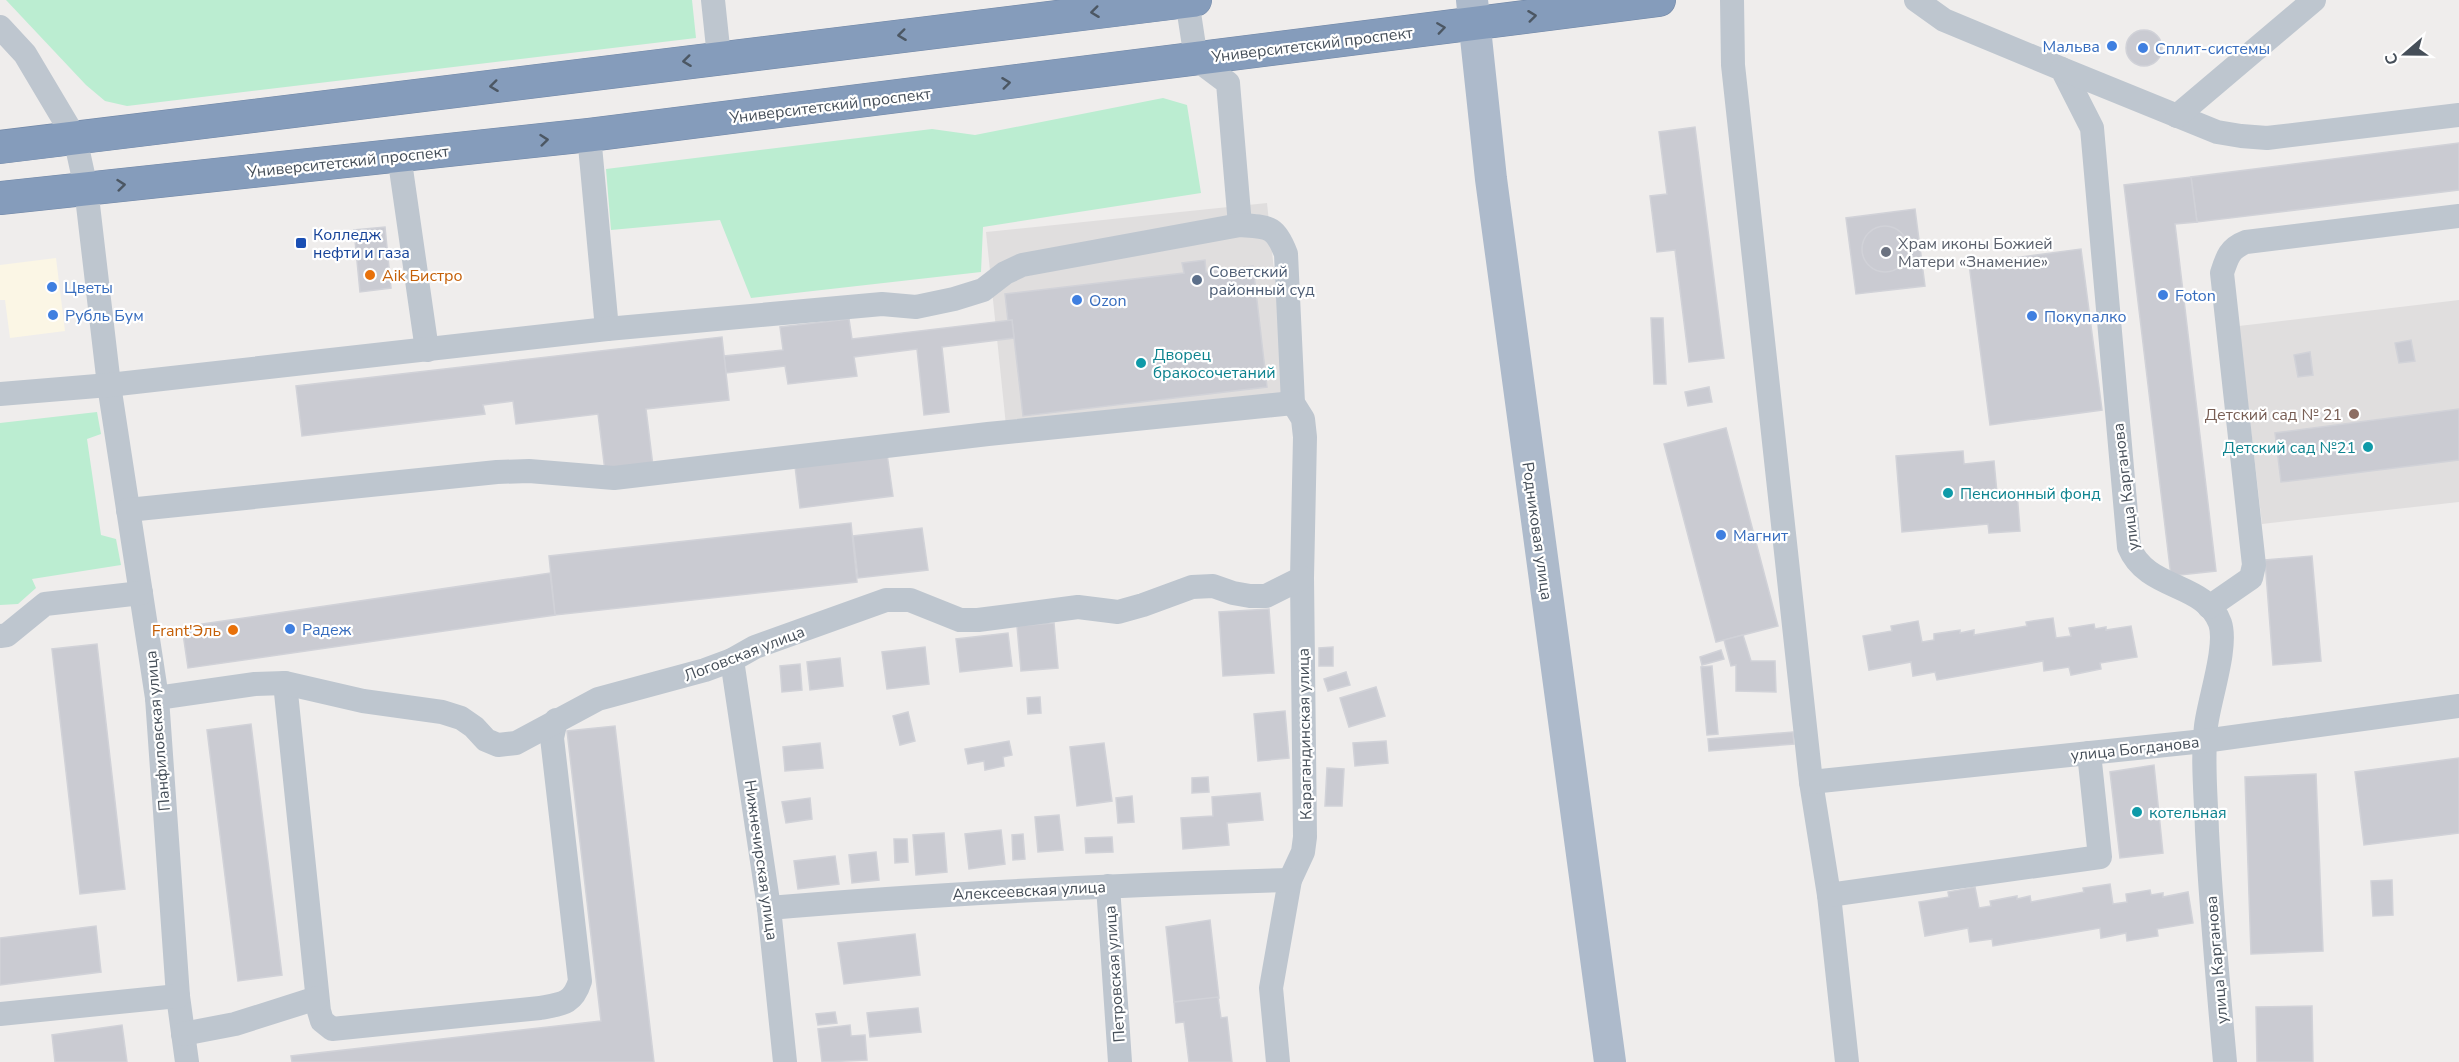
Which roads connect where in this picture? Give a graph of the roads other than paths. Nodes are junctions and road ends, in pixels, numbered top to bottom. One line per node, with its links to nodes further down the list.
1 (713, 0): 10 (street)
2 (1187, 0): 3 (highway); 10 (highway, one-way to 10); 11 (street)
3 (1195, 0)
4 (1659, 0): 8 (highway, Университетский проспект, one-way to 4)
5 (1732, 0): 40 (street)
6 (1916, 0): 12 (street)
7 (2314, 0): 14 (street)
8 (1473, 11): 11 (highway, Университетский проспект, one-way to 8); 53 (main road, Родниковая улица)
9 (0, 27): 16 (street, Панфиловская улица)
10 (719, 57): 16 (highway, one-way to 16)
11 (1196, 59): 15 (highway, Университетский проспект, one-way to 11); 22 (street)
12 (2062, 69): 14 (street); 31 (street, улица Карганова)
13 (2459, 115): 14 (street)
14 (2177, 116)
15 (589, 135): 18 (highway, Университетский проспект, one-way to 15); 23 (street)
16 (75, 138): 17 (highway); 19 (street, Панфиловская улица)
17 (0, 147)
18 (399, 155): 19 (highway, Университетский проспект, one-way to 18); 24 (street)
19 (86, 188): 20 (highway, Университетский проспект); 25 (street, Панфиловская улица)
20 (0, 198)
21 (2459, 216): 31 (street)
22 (1240, 225): 23 (street); 27 (street, Карагандинская улица)
23 (607, 330): 24 (street)
24 (427, 350): 25 (street)
25 (109, 385): 26 (street); 28 (street, Панфиловская улица)
26 (0, 394)
27 (1293, 403): 28 (street); 29 (street, Карагандинская улица)
28 (128, 510): 30 (street, Панфиловская улица)
29 (1302, 578): 33 (street, Логовская улица); 41 (street, Карагандинская улица)
30 (141, 594): 32 (street); 35 (street, Панфиловская улица)
31 (2209, 607): 38 (street, улица Карганова)
32 (0, 636)
33 (732, 660): 37 (street, Логовская улица); 44 (street, Нижнечирская улица)
34 (285, 683): 35 (street, Логовская улица); 37 (street, Логовская улица); 46 (street)
35 (157, 698): 45 (street, Панфиловская улица)
36 (2459, 706): 38 (street, улица Богданова)
37 (556, 720): 46 (street)
38 (2204, 741): 39 (street, улица Богданова); 55 (street, улица Карганова)
39 (2089, 753): 40 (street, улица Богданова); 43 (street)
40 (1811, 782): 43 (street)
41 (1290, 880): 42 (street, Алексеевская улица); 52 (street, Карагандинская улица)
42 (1108, 885): 44 (street, Алексеевская улица); 51 (street, Петровская улица)
43 (1829, 895): 54 (street)
44 (769, 908): 50 (street, Нижнечирская улица)
45 (178, 996): 47 (street); 48 (street, Панфиловская улица)
46 (317, 998): 48 (street)
47 (0, 1014)
48 (183, 1034): 49 (street, Панфиловская улица)
49 (187, 1062)
50 (785, 1062)
51 (1120, 1062)
52 (1278, 1062)
53 (1610, 1062)
54 (1847, 1062)
55 (2225, 1062)

